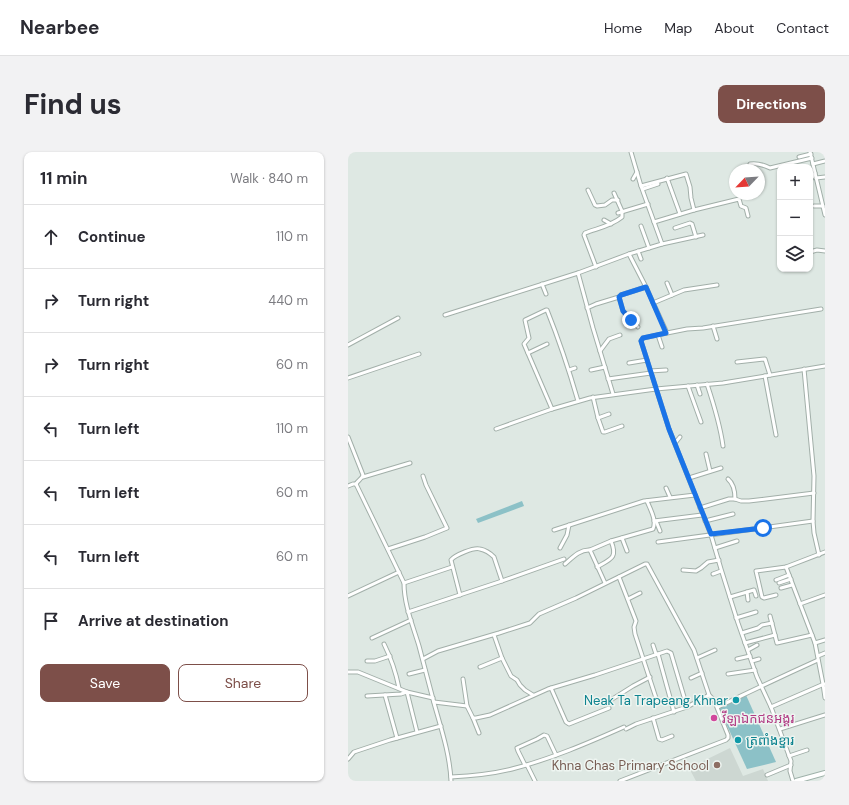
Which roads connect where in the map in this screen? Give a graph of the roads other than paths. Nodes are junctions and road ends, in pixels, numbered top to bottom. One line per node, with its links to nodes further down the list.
1 (631, 152): 8 (street)
2 (810, 153): 3 (street); 4 (street)
3 (799, 157)
4 (812, 158): 6 (street); 7 (street)
5 (825, 161): 6 (street)
6 (813, 164): 9 (street)
7 (765, 166)
8 (637, 172): 14 (street); 16 (street)
9 (815, 173): 10 (street); 13 (street)
10 (813, 176)
11 (825, 177): 13 (street)
12 (667, 178): 16 (street); 23 (street); 26 (street)
13 (816, 178): 22 (street)
14 (633, 179)
15 (658, 184): 16 (street)
16 (642, 187): 20 (street)
17 (588, 190): 19 (street)
18 (614, 193): 19 (street)
19 (618, 200): 24 (street)
20 (648, 204): 24 (street); 30 (street)
21 (814, 206): 22 (street)
22 (824, 206): 27 (street)
23 (694, 210): 26 (street); 28 (street)
24 (622, 212): 25 (street); 31 (street)
25 (618, 213)
26 (680, 214): 30 (street)
27 (825, 215)
28 (748, 216)
29 (604, 220): 31 (street)
30 (654, 222): 36 (street)
31 (611, 224): 43 (street)
32 (640, 226): 37 (street)
33 (675, 228): 35 (street)
34 (703, 235): 35 (street)
35 (696, 237): 36 (street)
36 (662, 244): 37 (street)
37 (649, 248): 38 (street)
38 (638, 251): 41 (street); 42 (street)
39 (813, 251): 40 (street)
40 (825, 251)
41 (629, 254): 43 (street); 48 (street)
42 (641, 259)
43 (596, 267): 44 (street)
44 (578, 273): 46 (street); 53 (street)
45 (667, 282): 50 (street)
46 (542, 284): 49 (street); 55 (street)
47 (717, 285): 50 (street)
48 (646, 287): 51 (street); 52 (street)
49 (546, 294)
50 (672, 295): 52 (street)
51 (619, 297): 53 (street); 56 (street)
52 (653, 303): 61 (street)
53 (587, 308): 68 (street)
54 (821, 309): 59 (street)
55 (445, 315)
56 (626, 315): 58 (street); 60 (street)
57 (398, 318): 66 (street)
58 (627, 321)
59 (713, 326): 61 (street); 64 (street)
60 (638, 327)
61 (666, 333): 63 (street)
62 (620, 335): 68 (street)
63 (658, 335): 67 (street); 71 (street)
64 (717, 339)
65 (547, 344): 69 (street)
66 (348, 345)
67 (662, 347)
68 (600, 351): 75 (street)
69 (528, 352): 78 (street); 94 (street)
70 (419, 354): 84 (street)
71 (647, 360): 72 (street); 81 (street)
72 (629, 362)
73 (737, 362): 82 (street)
74 (825, 366): 77 (street)
75 (604, 367): 79 (street); 85 (street)
76 (575, 368): 78 (street)
77 (804, 369): 82 (street); 116 (street)
78 (569, 370): 93 (street)
79 (591, 370)
80 (666, 370): 81 (street)
81 (651, 372): 85 (street); 89 (street)
82 (770, 375): 83 (street)
83 (765, 376): 86 (street); 100 (street)
84 (348, 378)
85 (608, 379): 90 (street)
86 (707, 384): 87 (street); 104 (street)
87 (696, 385): 88 (street); 91 (street)
88 (688, 386): 89 (street); 97 (street)
89 (656, 389): 90 (street); 103 (street)
90 (613, 394): 92 (street)
91 (700, 394)
92 (593, 397): 93 (street); 96 (street)
93 (578, 401): 94 (street)
94 (552, 409): 99 (street)
95 (609, 414): 96 (street)
96 (598, 418): 98 (street)
97 (701, 422)
98 (622, 426)
99 (496, 429)
100 (776, 435)
101 (348, 437): 110 (street)
102 (680, 437): 103 (street)
103 (675, 443): 111 (street)
104 (723, 446)
105 (706, 454): 108 (street)
106 (410, 463): 110 (street)
107 (721, 468): 108 (street)
108 (710, 471): 111 (street)
109 (423, 476): 137 (street)
110 (363, 477): 113 (street)
111 (689, 478): 117 (street)
112 (728, 480): 119 (street)
113 (356, 484): 114 (street); 137 (street)
114 (348, 486)
115 (666, 488): 118 (street)
116 (814, 493): 119 (street); 126 (street)
117 (695, 495): 118 (street); 121 (street)
118 (670, 497): 120 (street)
119 (735, 498): 121 (street)
120 (647, 500): 124 (street); 127 (street)
121 (700, 508): 123 (street)
122 (733, 514): 125 (street)
123 (702, 515): 124 (street); 125 (street)
124 (655, 521): 129 (street); 131 (street)
125 (705, 521): 130 (street)
126 (814, 521): 130 (street); 141 (street)
127 (569, 525): 128 (street); 135 (street)
128 (554, 530)
129 (660, 531)
130 (711, 534): 134 (street); 136 (street)
131 (622, 538): 132 (street); 139 (street)
132 (611, 541): 138 (street); 147 (street)
133 (737, 541): 136 (street)
134 (658, 542)
135 (560, 548)
136 (715, 548): 143 (street)
137 (388, 549): 150 (street)
138 (590, 550): 144 (street); 147 (street)
139 (628, 551)
140 (825, 552): 141 (street)
141 (819, 555): 145 (street)
142 (564, 559): 156 (street)
143 (718, 560): 148 (street); 149 (street)
144 (565, 564)
145 (786, 566): 152 (street); 165 (street)
146 (452, 567): 156 (street); 157 (street); 164 (street)
147 (598, 567): 158 (street)
148 (683, 570)
149 (721, 571): 151 (street); 169 (street)
150 (399, 572): 157 (street); 167 (street)
151 (713, 574)
152 (789, 575): 154 (street); 155 (street)
153 (619, 577): 158 (street); 170 (street); 199 (street)
154 (791, 579): 159 (street); 160 (street)
155 (776, 580)
156 (502, 581): 164 (street)
157 (404, 583): 173 (street)
158 (605, 583): 181 (street)
159 (779, 583)
160 (792, 585): 161 (street); 172 (street)
161 (781, 588)
162 (747, 592): 168 (street); 169 (street); 171 (street)
163 (640, 593): 170 (street)
164 (460, 595): 173 (street)
165 (776, 595)
166 (825, 595): 172 (street)
167 (348, 596)
168 (756, 596)
169 (730, 597): 176 (street)
170 (628, 599): 198 (street)
171 (748, 600)
172 (800, 604): 180 (street)
173 (408, 612): 177 (street)
174 (756, 612): 176 (street)
175 (770, 616): 178 (street)
176 (736, 618): 179 (street)
177 (411, 620): 183 (street); 200 (street)
178 (772, 623): 179 (street); 182 (street)
179 (742, 632): 185 (street)
180 (812, 634): 182 (street); 186 (street)
181 (494, 635): 197 (street); 200 (street)
182 (775, 635): 185 (street)
183 (372, 638)
184 (825, 640): 186 (street)
185 (745, 643): 191 (street)
186 (815, 643): 196 (street)
187 (384, 644): 194 (street)
188 (757, 645): 191 (street)
189 (653, 646): 193 (street)
190 (715, 650): 199 (street)
191 (748, 650): 195 (street)
192 (825, 653): 196 (street)
193 (657, 654): 198 (street); 214 (street); 233 (street)
194 (390, 656): 204 (street); 220 (street)
195 (750, 656): 201 (street); 205 (street)
196 (818, 656): 203 (street)
197 (502, 658): 206 (street); 226 (street)
198 (643, 658): 215 (street); 221 (street)
199 (697, 658): 211 (street)
200 (423, 659): 207 (street)
201 (737, 659)
202 (759, 659): 205 (street)
203 (818, 660): 218 (street); 219 (street)
204 (367, 661)
205 (752, 661): 208 (street)
206 (480, 667)
207 (426, 670): 212 (street); 228 (street)
208 (755, 670): 213 (street); 219 (street)
209 (348, 672): 220 (street)
210 (670, 673): 214 (street)
211 (702, 673): 216 (street); 224 (street)
212 (409, 674)
213 (728, 674)
214 (664, 675): 237 (street)
215 (650, 677): 229 (street); 231 (street)
216 (691, 678)
217 (463, 679): 232 (street)
218 (824, 682): 227 (street); 235 (street)
219 (762, 687): 234 (street); 235 (street)
220 (399, 688): 222 (street)
221 (551, 688): 226 (street); 236 (street)
222 (407, 692): 223 (street); 228 (street); 243 (street)
223 (385, 695): 225 (street); 246 (street)
224 (709, 695): 233 (street); 234 (street)
225 (367, 696)
226 (533, 696): 239 (street)
227 (825, 696)
228 (433, 698): 230 (street)
229 (657, 701)
230 (434, 702): 232 (street); 241 (street)
231 (606, 703)
232 (467, 706): 239 (street)
233 (687, 707): 237 (street)
234 (718, 707): 258 (street)
235 (771, 707): 242 (street)
236 (609, 708)
237 (674, 712): 240 (street)
238 (825, 715): 242 (street)
239 (473, 718): 244 (street)
240 (653, 718): 245 (street); 248 (street)
241 (441, 726): 243 (street); 255 (street)
242 (780, 729): 249 (street)
243 (417, 732): 246 (street)
244 (479, 733)
245 (672, 736)
246 (397, 738): 250 (street)
247 (807, 750): 249 (street)
248 (556, 755): 251 (street); 251 (street)
249 (789, 756): 252 (street)
250 (348, 759)
251 (526, 765): 255 (street); 257 (street)
252 (791, 765): 254 (street); 259 (street)
253 (825, 773): 256 (street)
254 (767, 775)
255 (451, 779)
256 (805, 780): 260 (street)
257 (535, 781)
258 (620, 781)
259 (793, 781)
260 (796, 781)

